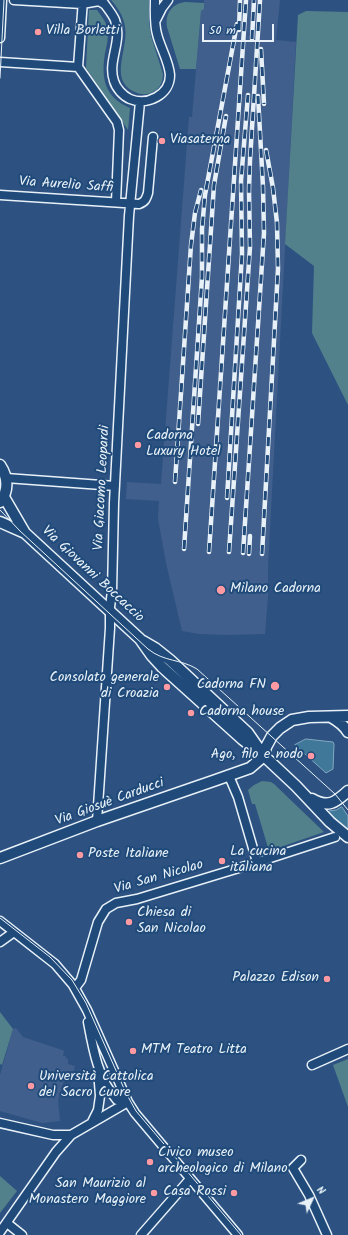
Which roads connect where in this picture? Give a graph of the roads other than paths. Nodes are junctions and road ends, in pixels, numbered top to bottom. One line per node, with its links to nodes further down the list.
1 (2, 0): 8 (street)
2 (14, 0): 5 (street)
3 (155, 0): 7 (street)
4 (168, 0): 7 (street)
5 (82, 2): 6 (street); 10 (street)
6 (103, 2): 11 (street)
7 (155, 21): 11 (street)
8 (0, 38)
9 (0, 62): 10 (street)
10 (78, 67): 14 (street)
11 (140, 102): 15 (street, Via Giacomo Leopardi)
12 (153, 137): 15 (street)
13 (0, 195): 14 (street, Via Aurelio Saffi)
14 (116, 202): 15 (street, Via Aurelio Saffi)
15 (130, 203): 18 (street, Via Giacomo Leopardi)
16 (0, 465): 17 (street)
17 (6, 478): 18 (street); 19 (street)
18 (115, 486): 22 (street, Via Giacomo Leopardi)
19 (2, 500): 21 (street, Via Giovanni Boccaccio)
20 (0, 522): 21 (street, Via Giovanni Boccaccio)
21 (25, 533): 22 (street, Via Giovanni Boccaccio)
22 (110, 610): 26 (street, Via Giovanni Boccaccio); 30 (street, Via Giacomo Leopardi)
23 (348, 716): 24 (street)
24 (331, 717): 25 (street); 26 (street)
25 (348, 732)
26 (264, 756): 27 (street, Via Giosuè Carducci); 28 (street, Via Giovanni Boccaccio)
27 (229, 776): 30 (street, Via Giosuè Carducci); 34 (street)
28 (296, 786): 29 (street); 32 (street)
29 (348, 791)
30 (97, 821): 33 (street, Via Giosuè Carducci)
31 (335, 837): 34 (street)
32 (348, 838)
33 (0, 858)
34 (256, 862): 38 (street, Via San Nicolao)
35 (0, 921): 36 (street)
36 (14, 932): 37 (street); 38 (street)
37 (0, 942)
38 (75, 988): 39 (street)
39 (87, 1010): 41 (street); 43 (street)
40 (348, 1048): 42 (street)
41 (98, 1065): 43 (street); 44 (street)
42 (312, 1065)
43 (128, 1102): 44 (street); 48 (street)
44 (92, 1122): 46 (street)
45 (0, 1123): 46 (street)
46 (70, 1135): 49 (street)
47 (301, 1160): 54 (street)
48 (190, 1179): 52 (street); 53 (street)
49 (7, 1223): 50 (street); 51 (street)
50 (0, 1232)
51 (22, 1235)
52 (141, 1235)
53 (238, 1235)
54 (327, 1235)

